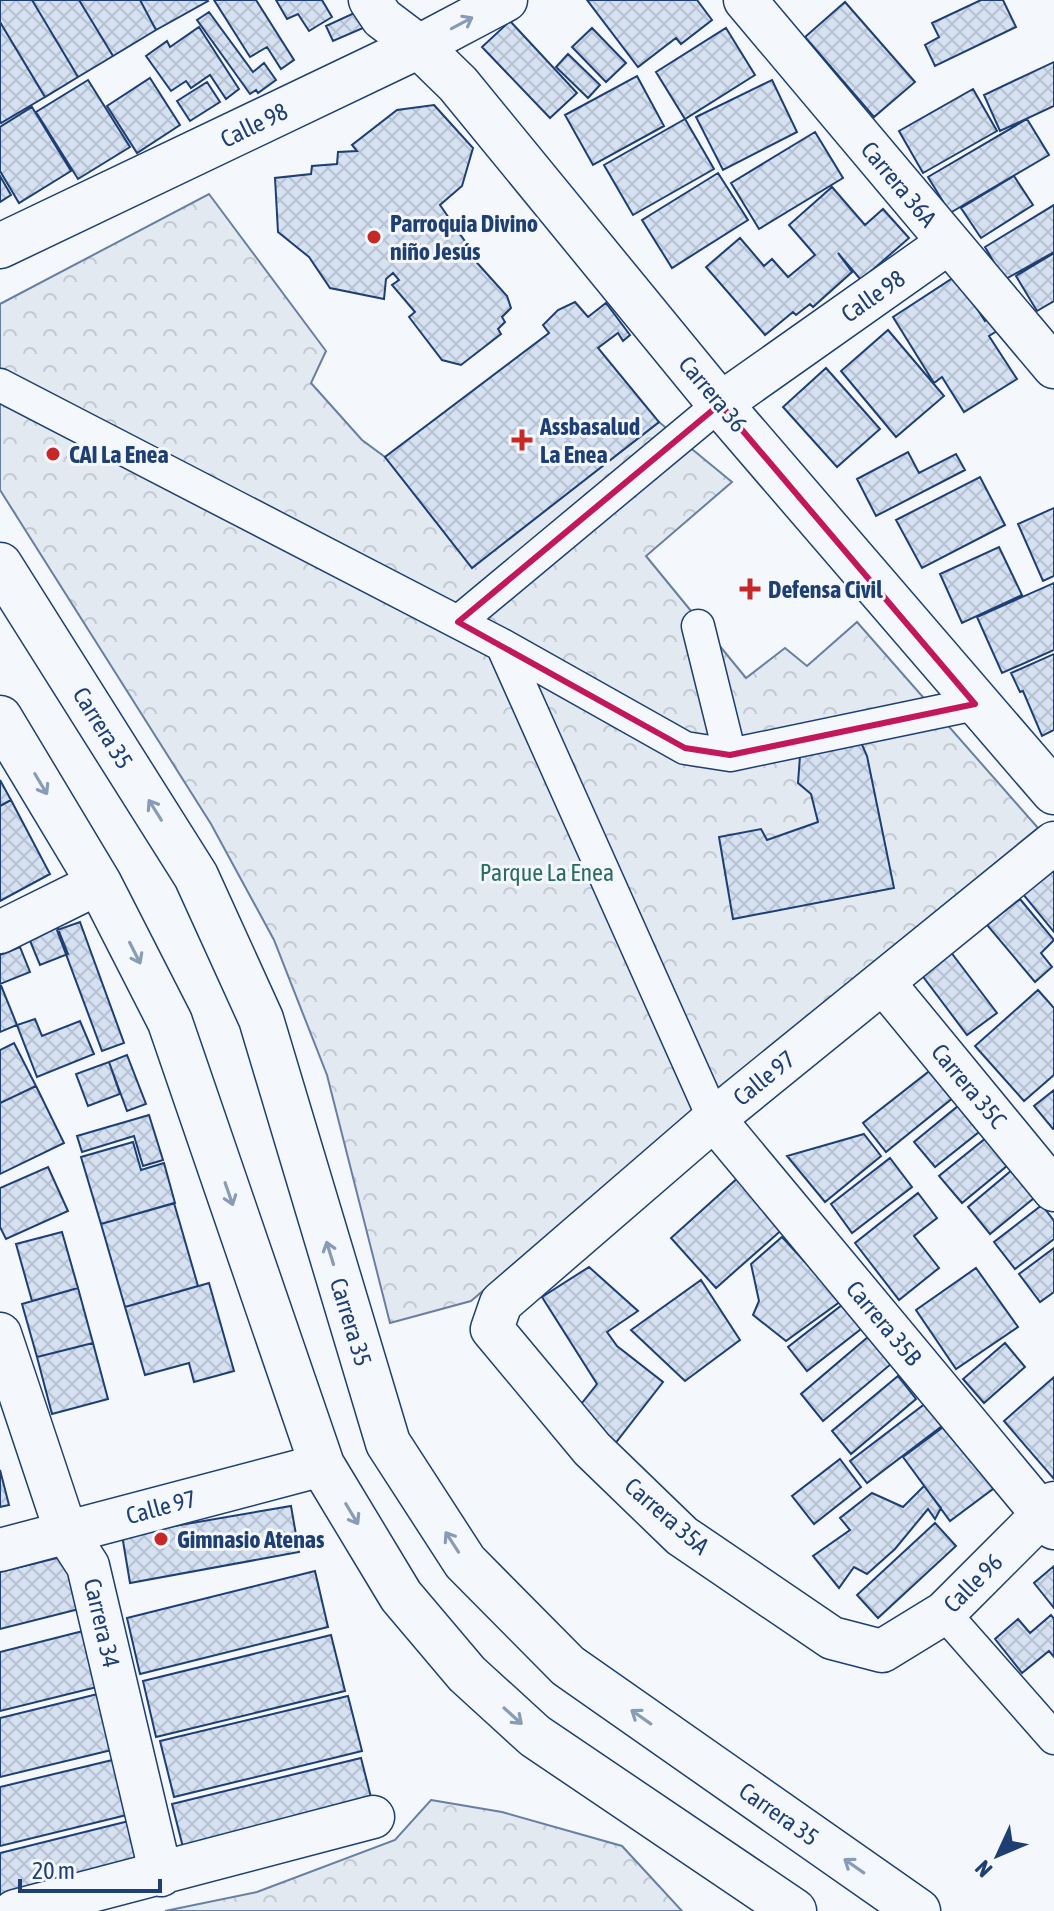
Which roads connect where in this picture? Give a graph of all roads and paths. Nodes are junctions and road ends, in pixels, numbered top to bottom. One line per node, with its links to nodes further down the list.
1 (370, 0): 4 (street, Carrera 36)
2 (506, 0): 4 (street, Calle 98, one-way to 2)
3 (745, 0): 5 (street, Carrera 36A)
4 (419, 46): 6 (street, Calle 98); 9 (street, Carrera 36)
5 (948, 243): 7 (street, Carrera 36A); 9 (street, Calle 98)
6 (0, 246)
7 (1054, 367)
8 (0, 385): 11 (street)
9 (720, 404): 11 (street); 14 (street, Carrera 36)
10 (0, 565): 37 (street, Carrera 35, one-way to 10)
11 (458, 622): 13 (street)
12 (698, 626): 16 (street)
13 (502, 645): 16 (street); 22 (street)
14 (975, 704): 16 (street); 17 (street, Carrera 36)
15 (0, 718): 19 (street, one-way to 19)
16 (730, 755)
17 (1054, 792)
18 (1054, 843): 21 (street, Calle 97)
19 (99, 883): 20 (street); 26 (street, one-way to 26)
20 (0, 932)
21 (883, 982): 22 (street, Calle 97); 23 (street, Carrera 35C)
22 (714, 1119): 24 (street, Calle 97); 27 (street, Carrera 35B)
23 (1054, 1190)
24 (492, 1329): 31 (street, Carrera 35A)
25 (0, 1334): 28 (street, Carrera 34)
26 (322, 1465): 28 (street, Calle 97); 36 (street, one-way to 36)
27 (1050, 1515): 30 (street, Calle 96)
28 (66, 1532): 29 (street, Calle 97); 34 (street, Carrera 34)
29 (0, 1550)
30 (944, 1613): 31 (street, Calle 96); 32 (street)
31 (882, 1651)
32 (1054, 1738)
33 (373, 1817): 34 (street)
34 (161, 1875): 35 (street)
35 (15, 1911)
36 (794, 1911)
37 (918, 1911)

